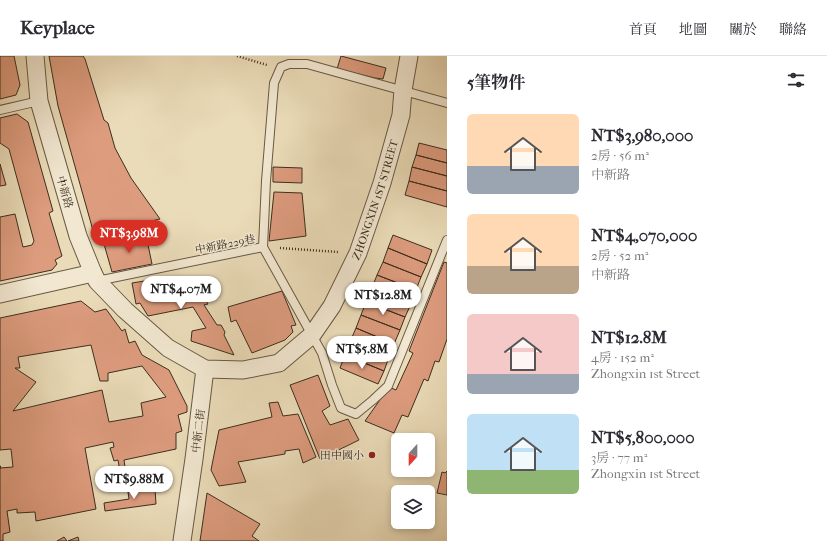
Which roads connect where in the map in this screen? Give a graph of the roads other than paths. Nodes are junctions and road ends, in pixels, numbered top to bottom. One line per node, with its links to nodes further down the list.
1 (35, 56): 4 (street, 中新路)
2 (409, 56): 3 (street, ZHONGXIN 1ST STREET)
3 (403, 90): 5 (lane); 8 (lane); 11 (street, ZHONGXIN 1ST STREET)
4 (39, 101): 6 (lane); 9 (street, 中新路)
5 (447, 103)
6 (0, 110)
7 (447, 240): 11 (lane)
8 (263, 247): 9 (lane, 中新路229巷); 11 (lane)
9 (95, 277): 10 (street); 12 (street, 中新路)
10 (0, 294)
11 (312, 335): 12 (street, ZHONGXIN 1ST STREET)
12 (205, 369): 13 (street, 中新二街)
13 (182, 541)

